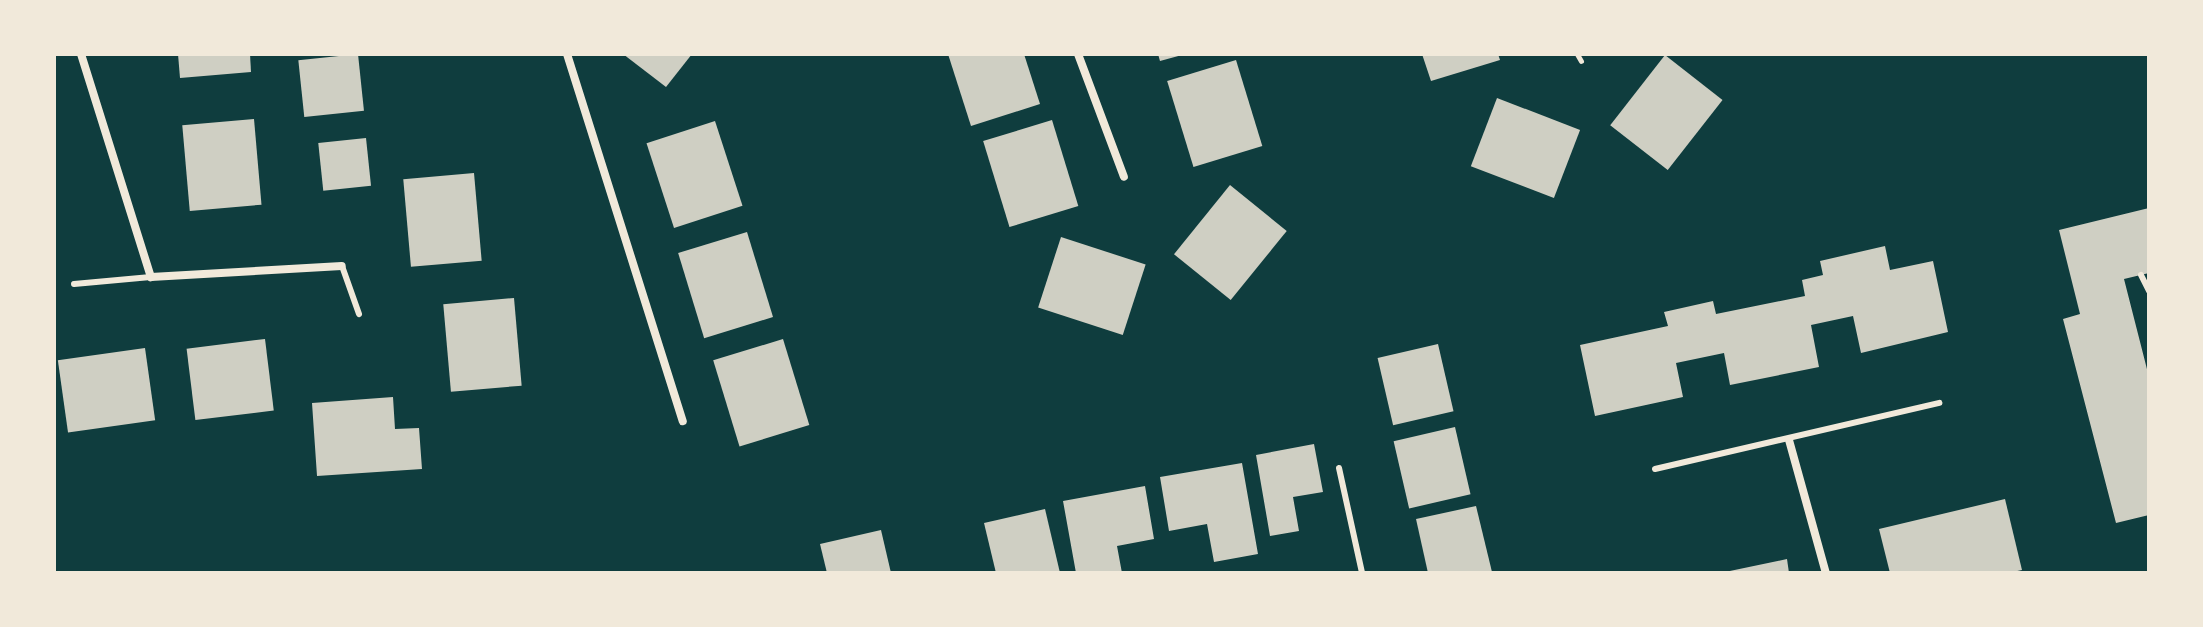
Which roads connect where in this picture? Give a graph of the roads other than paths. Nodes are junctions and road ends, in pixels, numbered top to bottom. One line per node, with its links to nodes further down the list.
1 (81, 54): 7 (street)
2 (567, 54): 12 (street)
3 (1078, 54): 4 (street)
4 (1124, 177)
5 (342, 266): 7 (street); 10 (lane)
6 (2141, 275): 9 (lane)
7 (151, 277): 8 (lane)
8 (74, 284)
9 (2149, 291)
10 (359, 314)
11 (1939, 403): 13 (lane)
12 (683, 421)
13 (1789, 440): 15 (lane); 17 (street)
14 (1339, 468): 16 (lane)
15 (1655, 469)
16 (1362, 573)
17 (1826, 573)

